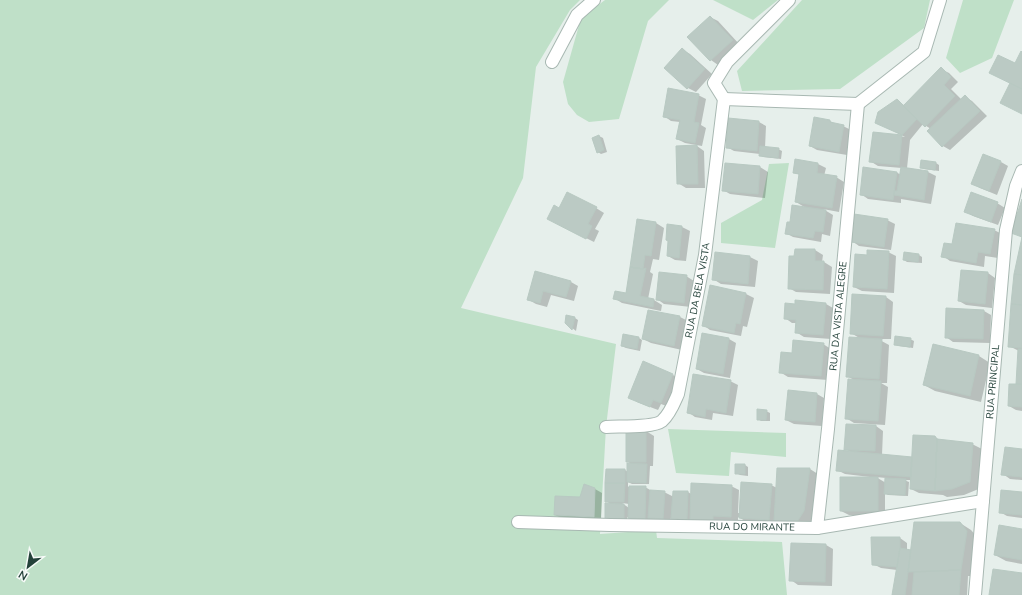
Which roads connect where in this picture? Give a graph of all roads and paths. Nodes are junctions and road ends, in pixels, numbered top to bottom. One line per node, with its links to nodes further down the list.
1 (594, 0): 4 (street)
2 (789, 0): 5 (street)
3 (940, 0): 6 (street)
4 (552, 62)
5 (724, 99): 6 (street); 8 (street, RUA DA BELA VISTA)
6 (858, 104): 11 (street, RUA DA VISTA ALEGRE)
7 (1022, 171): 9 (street, RUA PRINCIPAL)
8 (606, 427)
9 (983, 501): 11 (street, RUA DO MIRANTE); 12 (street, RUA PRINCIPAL)
10 (518, 522): 11 (street, RUA DO MIRANTE)
11 (817, 528)
12 (975, 595)

